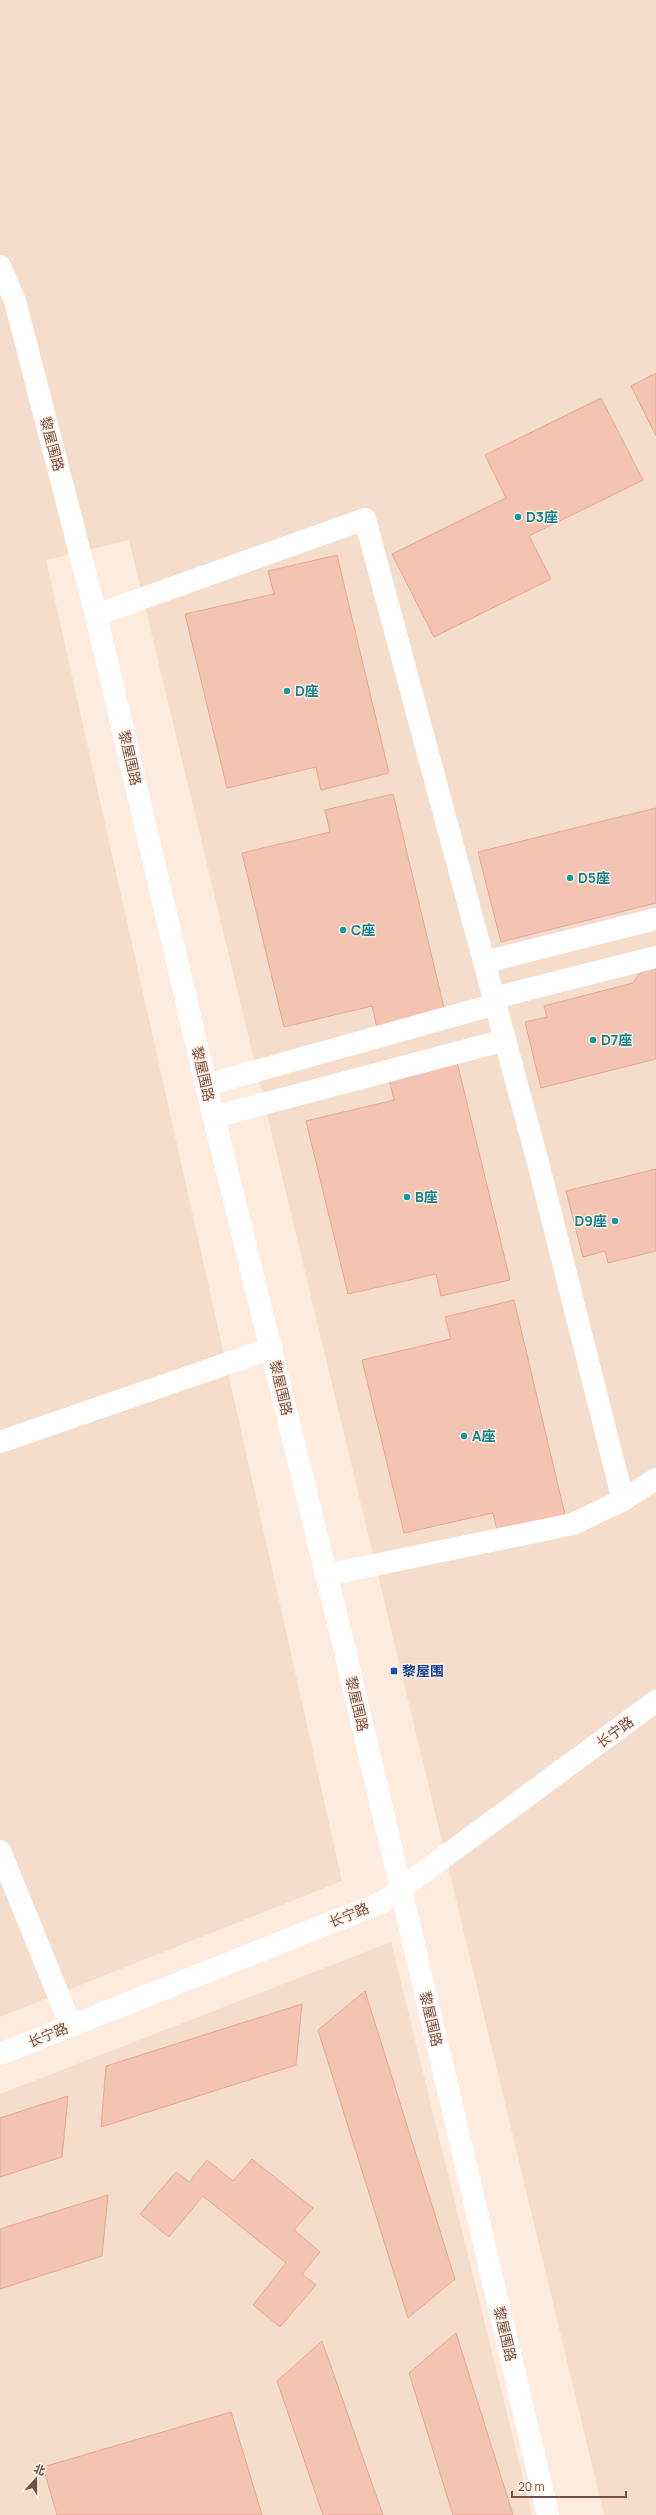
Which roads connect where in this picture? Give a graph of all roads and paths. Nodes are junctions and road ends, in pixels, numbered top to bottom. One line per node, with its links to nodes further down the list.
1 (0, 266): 2 (street, 黎屋围路)
2 (96, 614): 5 (street); 8 (street, 黎屋围路)
3 (656, 919): 5 (street)
4 (656, 957): 6 (street)
5 (484, 962): 6 (street)
6 (495, 1001): 7 (street); 8 (street)
7 (505, 1040): 9 (street); 13 (street)
8 (206, 1085): 9 (street, 黎屋围路)
9 (214, 1116): 10 (street, 黎屋围路)
10 (272, 1348): 11 (street); 14 (street, 黎屋围路)
11 (0, 1442)
12 (656, 1479): 13 (street)
13 (623, 1500): 14 (street)
14 (326, 1575): 17 (street, 黎屋围路)
15 (656, 1701): 17 (street, 长宁路)
16 (0, 1851): 18 (street)
17 (400, 1889): 18 (street, 长宁路); 20 (street, 黎屋围路)
18 (71, 2026): 19 (street, 长宁路)
19 (0, 2054)
20 (548, 2515)

